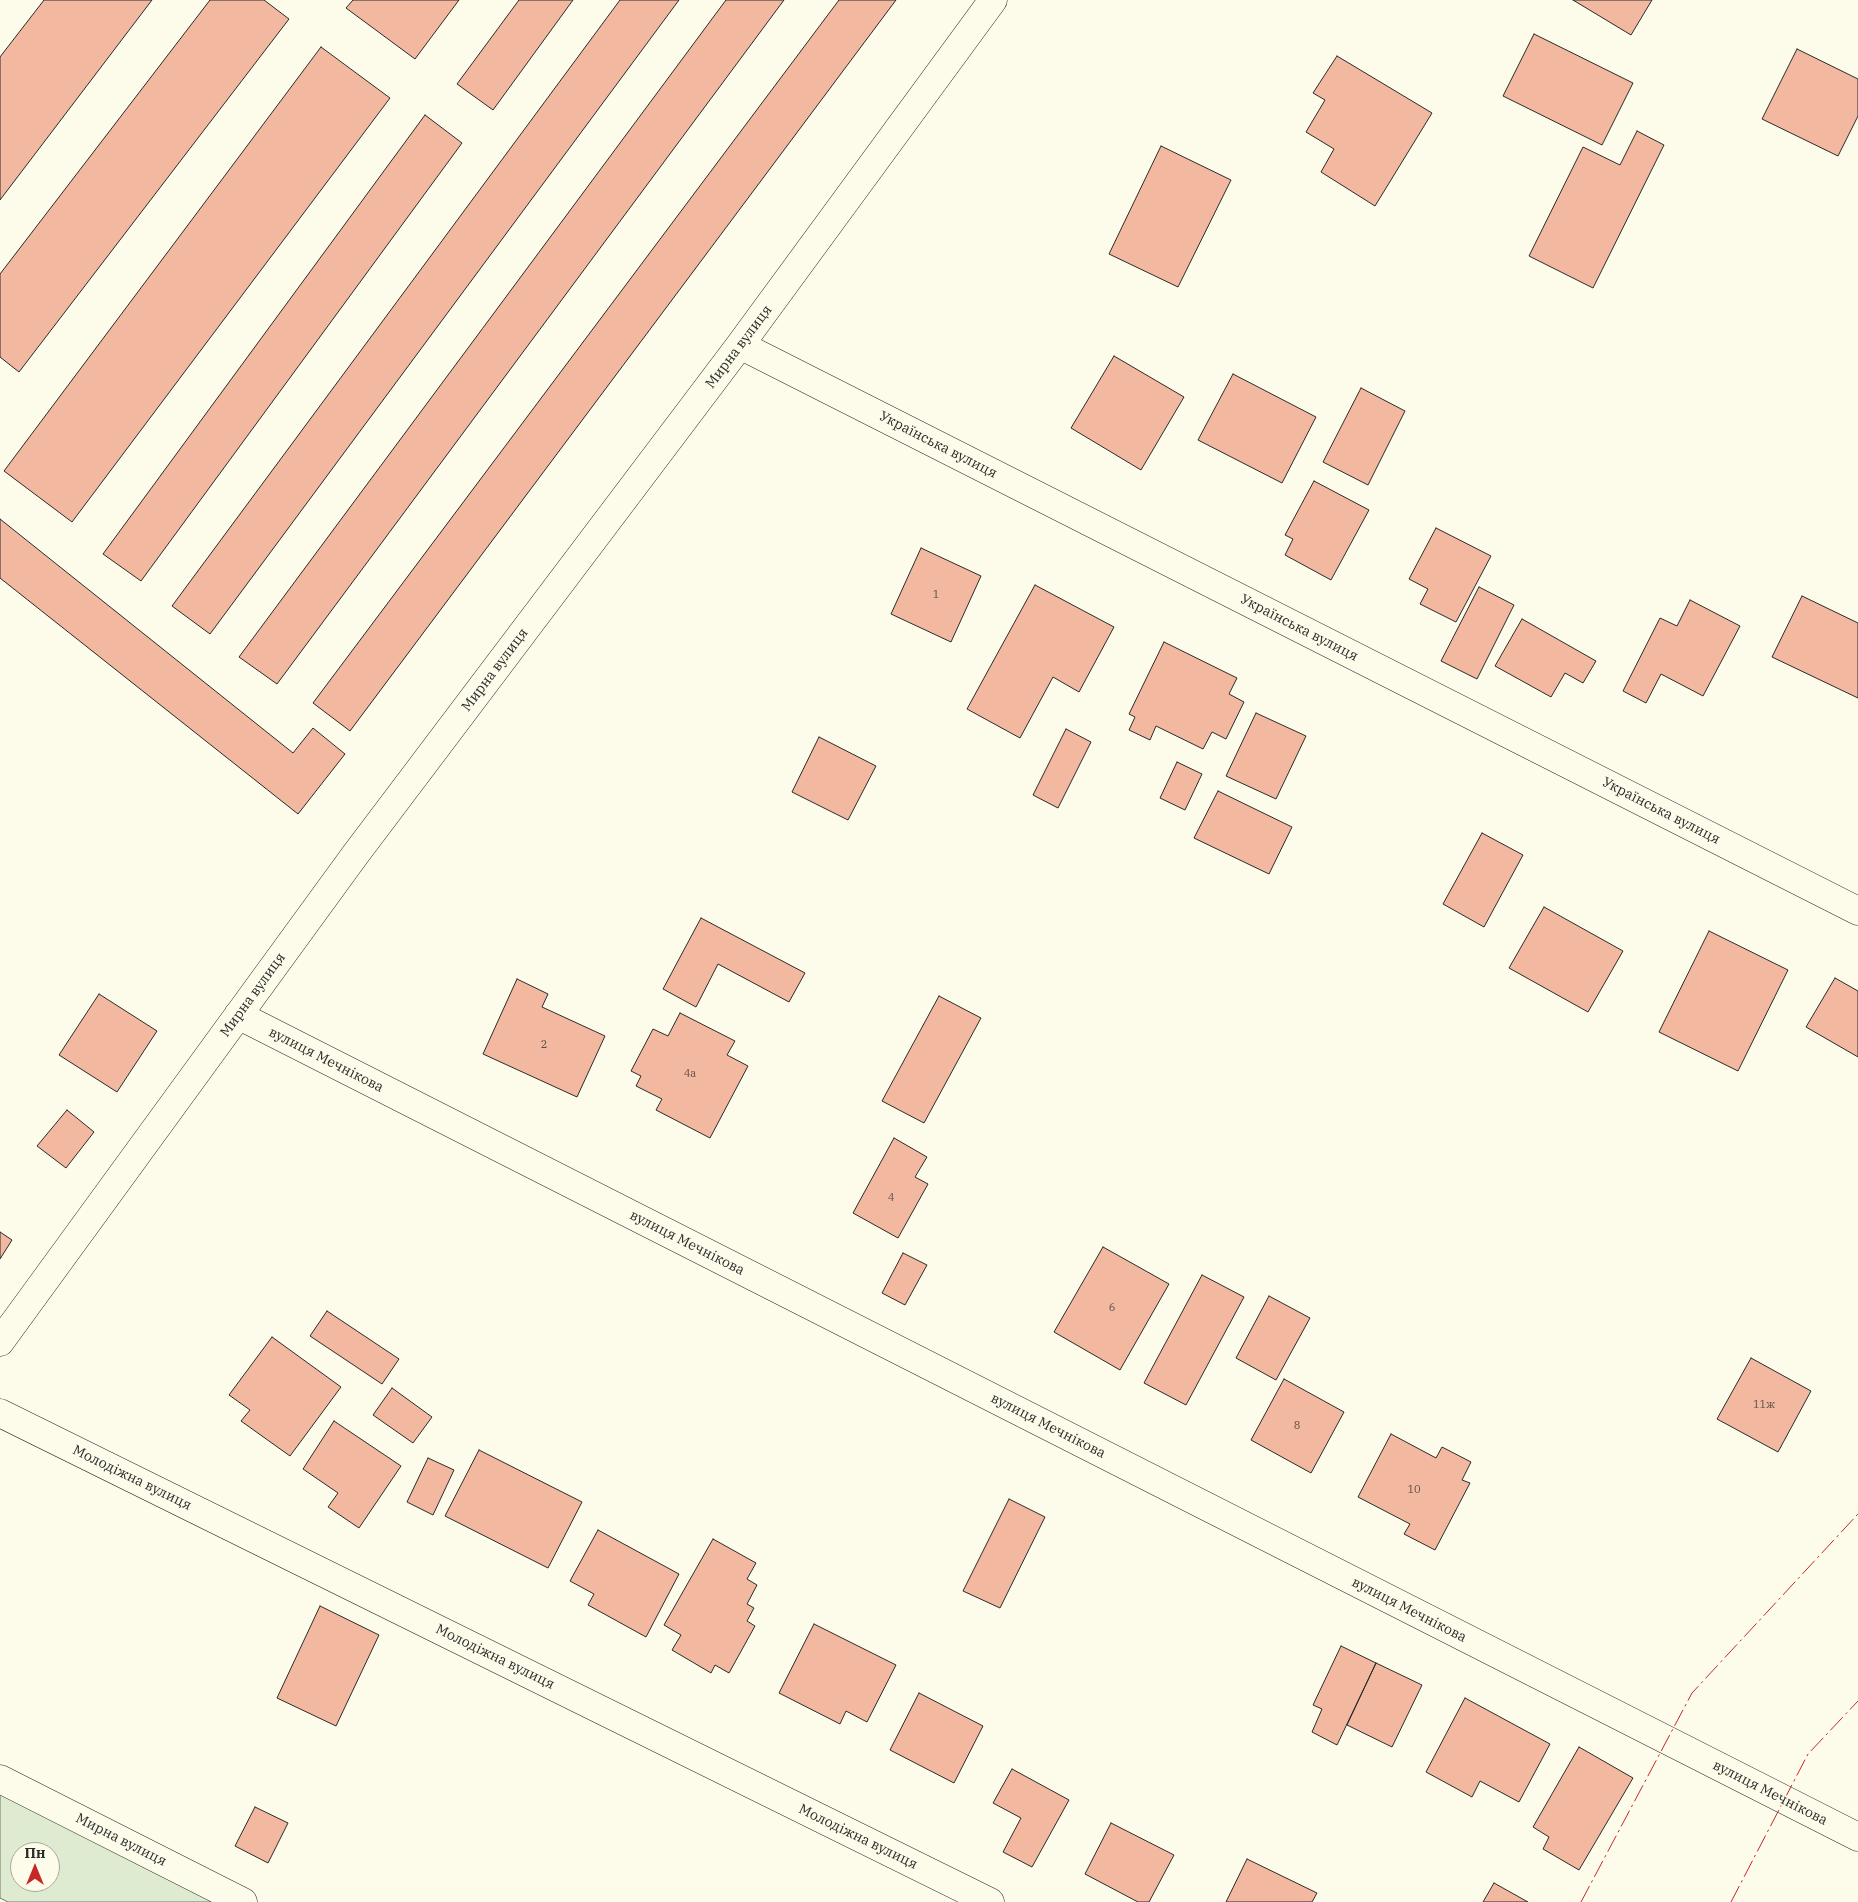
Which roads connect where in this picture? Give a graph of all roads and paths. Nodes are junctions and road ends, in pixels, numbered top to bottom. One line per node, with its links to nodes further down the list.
1 (993, 0): 2 (street, Мирна вулиця)
2 (740, 346): 3 (street, Українська вулиця); 4 (street, Мирна вулиця)
3 (1858, 911)
4 (238, 1015): 5 (street, Мирна вулиця); 8 (street, вулиця Мечнікова)
5 (0, 1342)
6 (0, 1412): 10 (street, Молодіжна вулиця)
7 (0, 1779): 9 (street, Мирна вулиця)
8 (1858, 1838)
9 (243, 1902)
10 (990, 1902)

